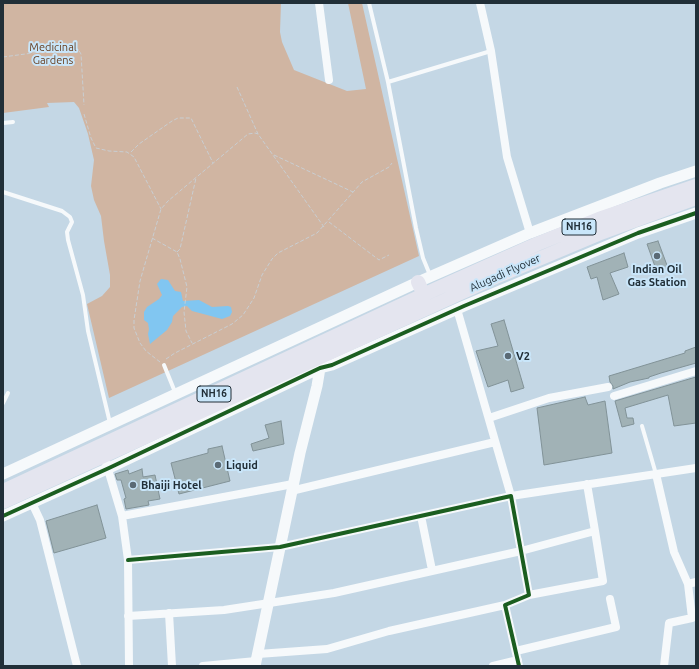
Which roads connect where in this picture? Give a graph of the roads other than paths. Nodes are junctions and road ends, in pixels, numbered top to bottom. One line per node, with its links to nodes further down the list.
1 (319, 3): 5 (street)
2 (370, 3): 6 (lane)
3 (480, 3): 4 (street)
4 (491, 51): 6 (lane); 14 (street)
5 (329, 80)
6 (388, 82): 15 (lane)
7 (13, 122): 8 (lane)
8 (3, 123)
9 (696, 171): 14 (street)
10 (696, 186): 16 (highway, Alugadi Flyover / NH16)
11 (3, 192): 27 (lane)
12 (696, 198): 18 (highway, Alugadi Flyover / NH16)
13 (696, 213): 17 (street)
14 (530, 232): 15 (street)
15 (425, 280): 16 (highway); 23 (street)
16 (424, 295): 36 (highway, NH16)
17 (457, 309): 18 (street); 26 (street)
18 (319, 363): 30 (highway, NH16); 35 (street)
19 (164, 365): 23 (lane)
20 (696, 371): 24 (street)
21 (608, 387): 26 (street)
22 (8, 393): 25 (lane)
23 (176, 394): 27 (street)
24 (614, 396)
25 (3, 404)
26 (488, 418): 29 (street)
27 (110, 426): 32 (street)
28 (642, 426): 33 (lane)
29 (495, 442): 35 (street); 37 (street)
30 (107, 462): 38 (highway, NH16); 39 (street); 41 (street)
31 (696, 468): 33 (street)
32 (3, 474)
33 (656, 474): 34 (street); 48 (street)
34 (587, 484): 37 (street); 43 (street)
35 (292, 488): 41 (street); 44 (street)
36 (3, 491)
37 (511, 496): 42 (street); 45 (street)
38 (3, 502)
39 (32, 503): 40 (street); 58 (street)
40 (3, 516)
41 (122, 516): 46 (street)
42 (421, 516): 44 (street); 47 (street)
43 (595, 531): 45 (street); 49 (street)
44 (280, 547): 46 (street); 51 (street)
45 (521, 551): 47 (street); 49 (street)
46 (128, 560): 54 (street)
47 (432, 570): 51 (street)
48 (692, 583): 63 (street)
49 (529, 595): 52 (street)
50 (610, 599): 55 (street)
51 (269, 603): 53 (street); 56 (street)
52 (505, 605): 55 (street); 56 (street)
53 (169, 613): 54 (street); 60 (street)
54 (128, 616): 59 (street)
55 (516, 651): 57 (street)
56 (257, 660): 61 (street)
57 (519, 663): 62 (street)
58 (77, 666)
59 (129, 666)
60 (172, 666)
61 (203, 666)
62 (493, 666)
63 (664, 666)

